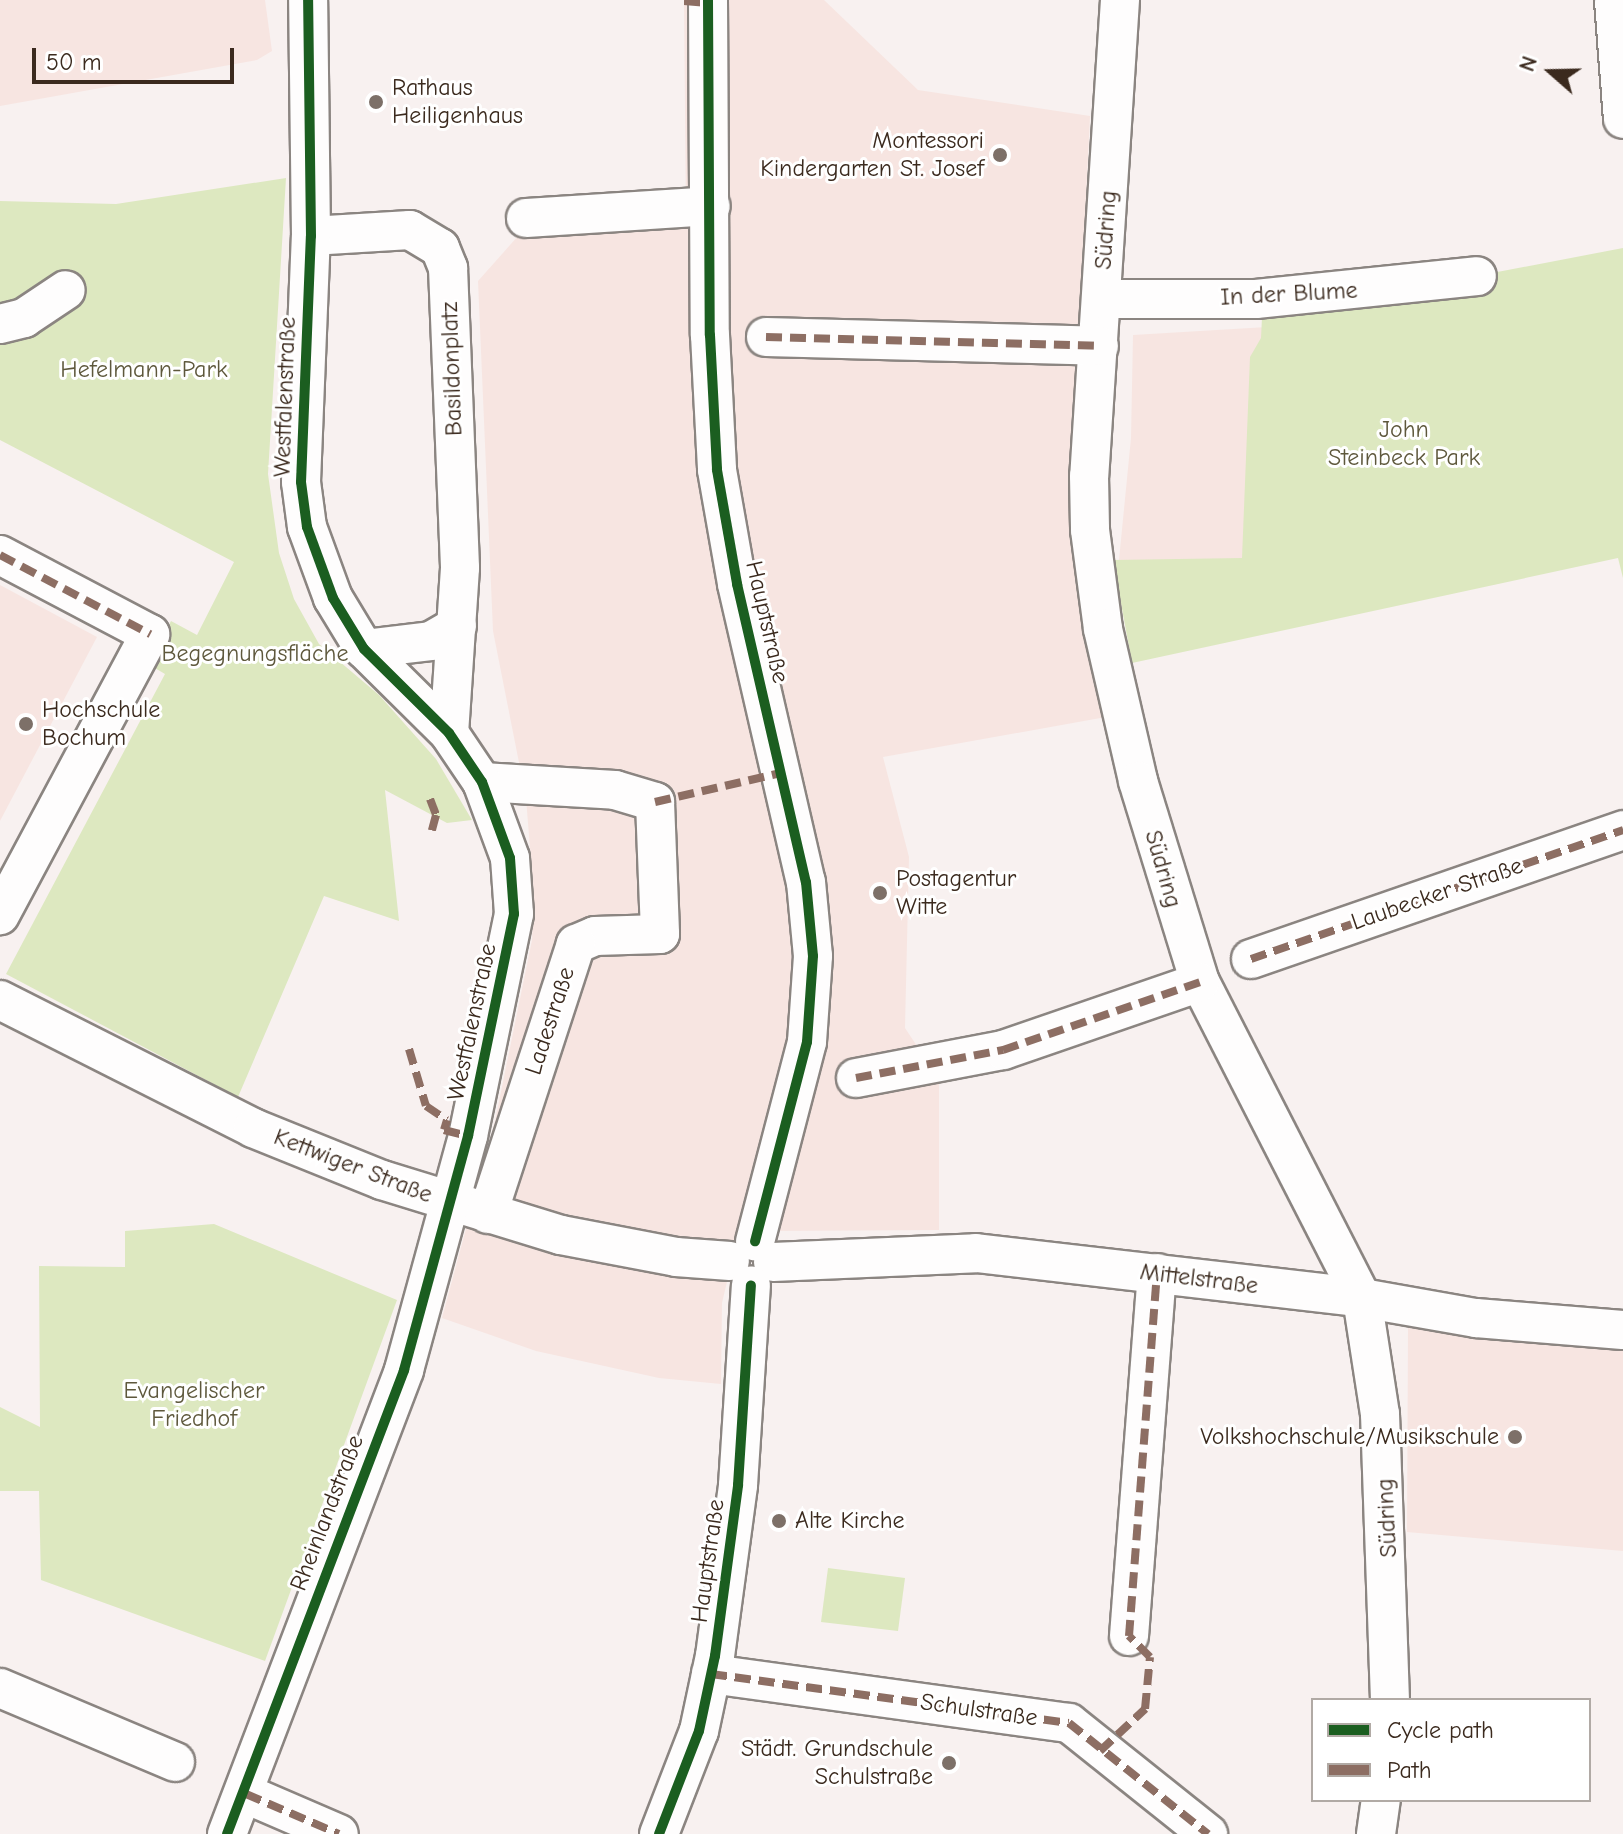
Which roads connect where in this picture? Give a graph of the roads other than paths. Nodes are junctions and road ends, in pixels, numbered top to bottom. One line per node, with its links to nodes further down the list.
1 (308, 0): 8 (street, Westfalenstraße)
2 (708, 0): 6 (street, Hauptstraße)
3 (1120, 0): 11 (street, Südring)
4 (1614, 0): 5 (street)
5 (1623, 119)
6 (711, 206): 7 (street); 28 (street, Hauptstraße)
7 (526, 218)
8 (311, 236): 16 (street, Basildonplatz); 17 (street, Westfalenstraße)
9 (1477, 276): 11 (street, In der Blume)
10 (66, 290): 12 (street)
11 (1101, 299): 14 (street, Südring)
12 (0, 324)
13 (766, 337): 14 (street)
14 (1099, 346): 23 (street, Südring)
15 (0, 555): 21 (street)
16 (457, 626): 17 (street); 18 (street, Basildonplatz)
17 (364, 649): 18 (street, Westfalenstraße)
18 (449, 733): 19 (street, Westfalenstraße)
19 (482, 782): 26 (street, Westfalenstraße); 27 (street, Ladestraße)
20 (1623, 830): 22 (street, Laubecker Straße)
21 (0, 915)
22 (1251, 959)
23 (1200, 982): 25 (street); 30 (street, Südring)
24 (0, 1000): 26 (street, Kettwiger Straße)
25 (856, 1078)
26 (450, 1202): 27 (street, Kettwiger Straße); 37 (street, Rheinlandstraße)
27 (488, 1214): 28 (street, Kettwiger Straße)
28 (752, 1262): 29 (street, Mittelstraße); 33 (street, Hauptstraße)
29 (1157, 1273): 30 (street, Mittelstraße); 32 (street)
30 (1362, 1298): 31 (street, Mittelstraße); 35 (street, Südring)
31 (1623, 1330)
32 (1129, 1636)
33 (711, 1674): 41 (street, Hauptstraße); 42 (street, Schulstraße)
34 (0, 1688): 36 (street)
35 (1390, 1698)
36 (175, 1762)
37 (246, 1794): 39 (street, Rheinlandstraße); 40 (street)
38 (1381, 1802): 43 (street)
39 (227, 1834)
40 (339, 1834)
41 (659, 1834)
42 (1208, 1834)
43 (1376, 1834)

